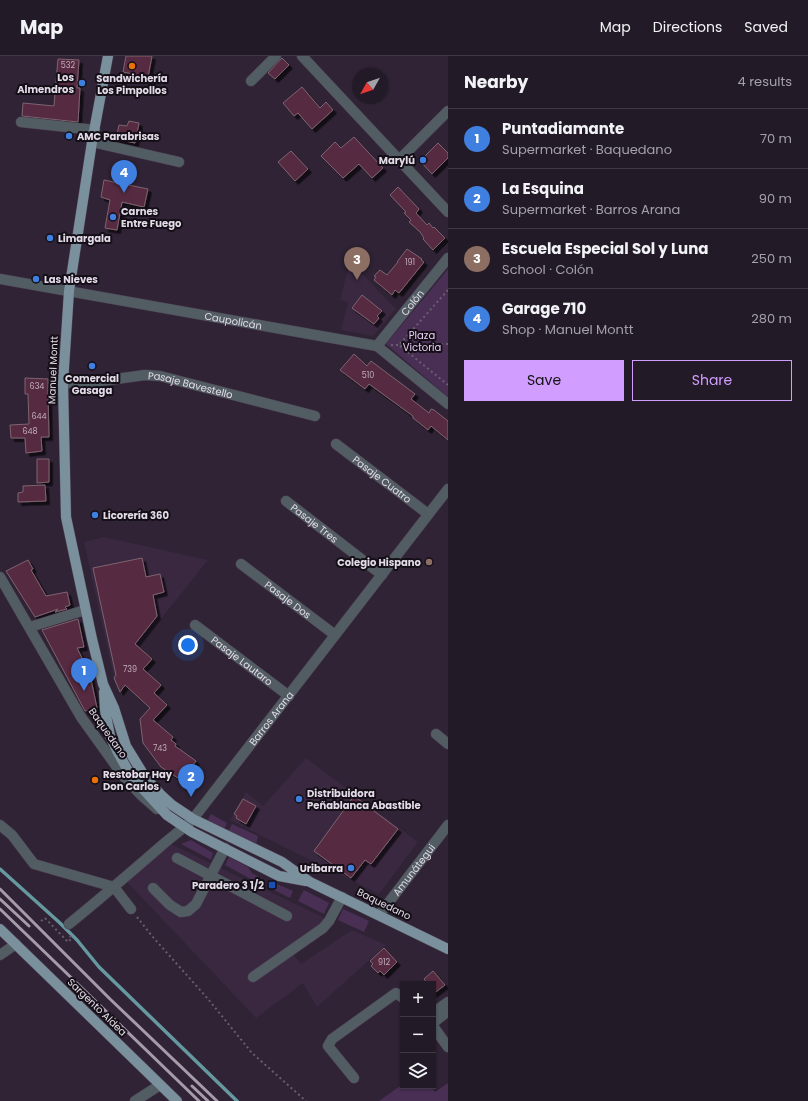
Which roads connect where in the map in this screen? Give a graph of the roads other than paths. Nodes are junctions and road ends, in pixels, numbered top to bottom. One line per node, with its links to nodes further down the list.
1 (108, 56): 7 (main road, Manuel Montt)
2 (276, 56): 4 (street)
3 (302, 56): 9 (street)
4 (251, 81)
5 (448, 111): 9 (street)
6 (21, 122): 7 (street)
7 (95, 130): 8 (main road, Manuel Montt)
8 (92, 142): 10 (street); 14 (main road, Manuel Montt)
9 (399, 160): 11 (street)
10 (179, 162)
11 (448, 212)
12 (448, 258): 15 (street, Colón)
13 (0, 279): 14 (street, Caupolicán)
14 (69, 291): 15 (street, Caupolicán); 16 (main road, Manuel Montt)
15 (377, 346): 17 (street, Caupolicán)
16 (63, 383): 18 (street, Pasaje Bavestello); 26 (main road, Manuel Montt)
17 (448, 404)
18 (315, 416)
19 (336, 444): 22 (street, Pasaje Cuatro)
20 (448, 489): 22 (street, Barros Arana)
21 (286, 501): 24 (street, Pasaje Tres)
22 (428, 514): 24 (street, Barros Arana)
23 (241, 564): 29 (street, Pasaje Dos)
24 (382, 575): 29 (street, Barros Arana)
25 (0, 577): 28 (street, Baquedano)
26 (85, 610): 28 (street); 30 (main road, Manuel Montt)
27 (195, 625): 31 (street, Pasaje Lautaro)
28 (30, 627): 34 (street, Baquedano)
29 (335, 635): 31 (street, Barros Arana)
30 (103, 684): 34 (main road, Manuel Montt); 35 (main road, Manuel Montt)
31 (289, 696): 35 (street, Barros Arana)
32 (436, 734): 33 (street)
33 (448, 744)
34 (167, 815): 38 (main road, Baquedano)
35 (193, 819): 38 (street, Barros Arana); 42 (main road, Baquedano)
36 (0, 825): 43 (street)
37 (448, 825): 47 (street, Amunátegui)
38 (185, 828): 39 (main road, Baquedano); 43 (street, Barros Arana)
39 (225, 848): 41 (street); 42 (main road, Baquedano)
40 (177, 858): 41 (street)
41 (211, 876): 44 (street); 48 (street)
42 (310, 882): 45 (main road, Baquedano)
43 (114, 887): 46 (street); 50 (street, Barros Arana)
44 (153, 888)
45 (342, 897): 47 (main road, Baquedano); 54 (street)
46 (131, 909)
47 (379, 915): 52 (main road, Baquedano)
48 (287, 916)
49 (0, 929): 51 (main road, Sargento Aldea)
50 (68, 929)
51 (16, 944): 53 (street); 63 (main road, Sargento Aldea)
52 (448, 949)
53 (0, 955)
54 (253, 977)
55 (400, 996): 62 (street)
56 (448, 1002): 57 (street)
57 (436, 1011)
58 (448, 1011): 59 (street)
59 (436, 1022)
60 (436, 1029): 61 (street)
61 (448, 1047)
62 (354, 1078)
63 (160, 1085): 64 (street); 65 (main road, Sargento Aldea)
64 (135, 1101)
65 (177, 1101)

